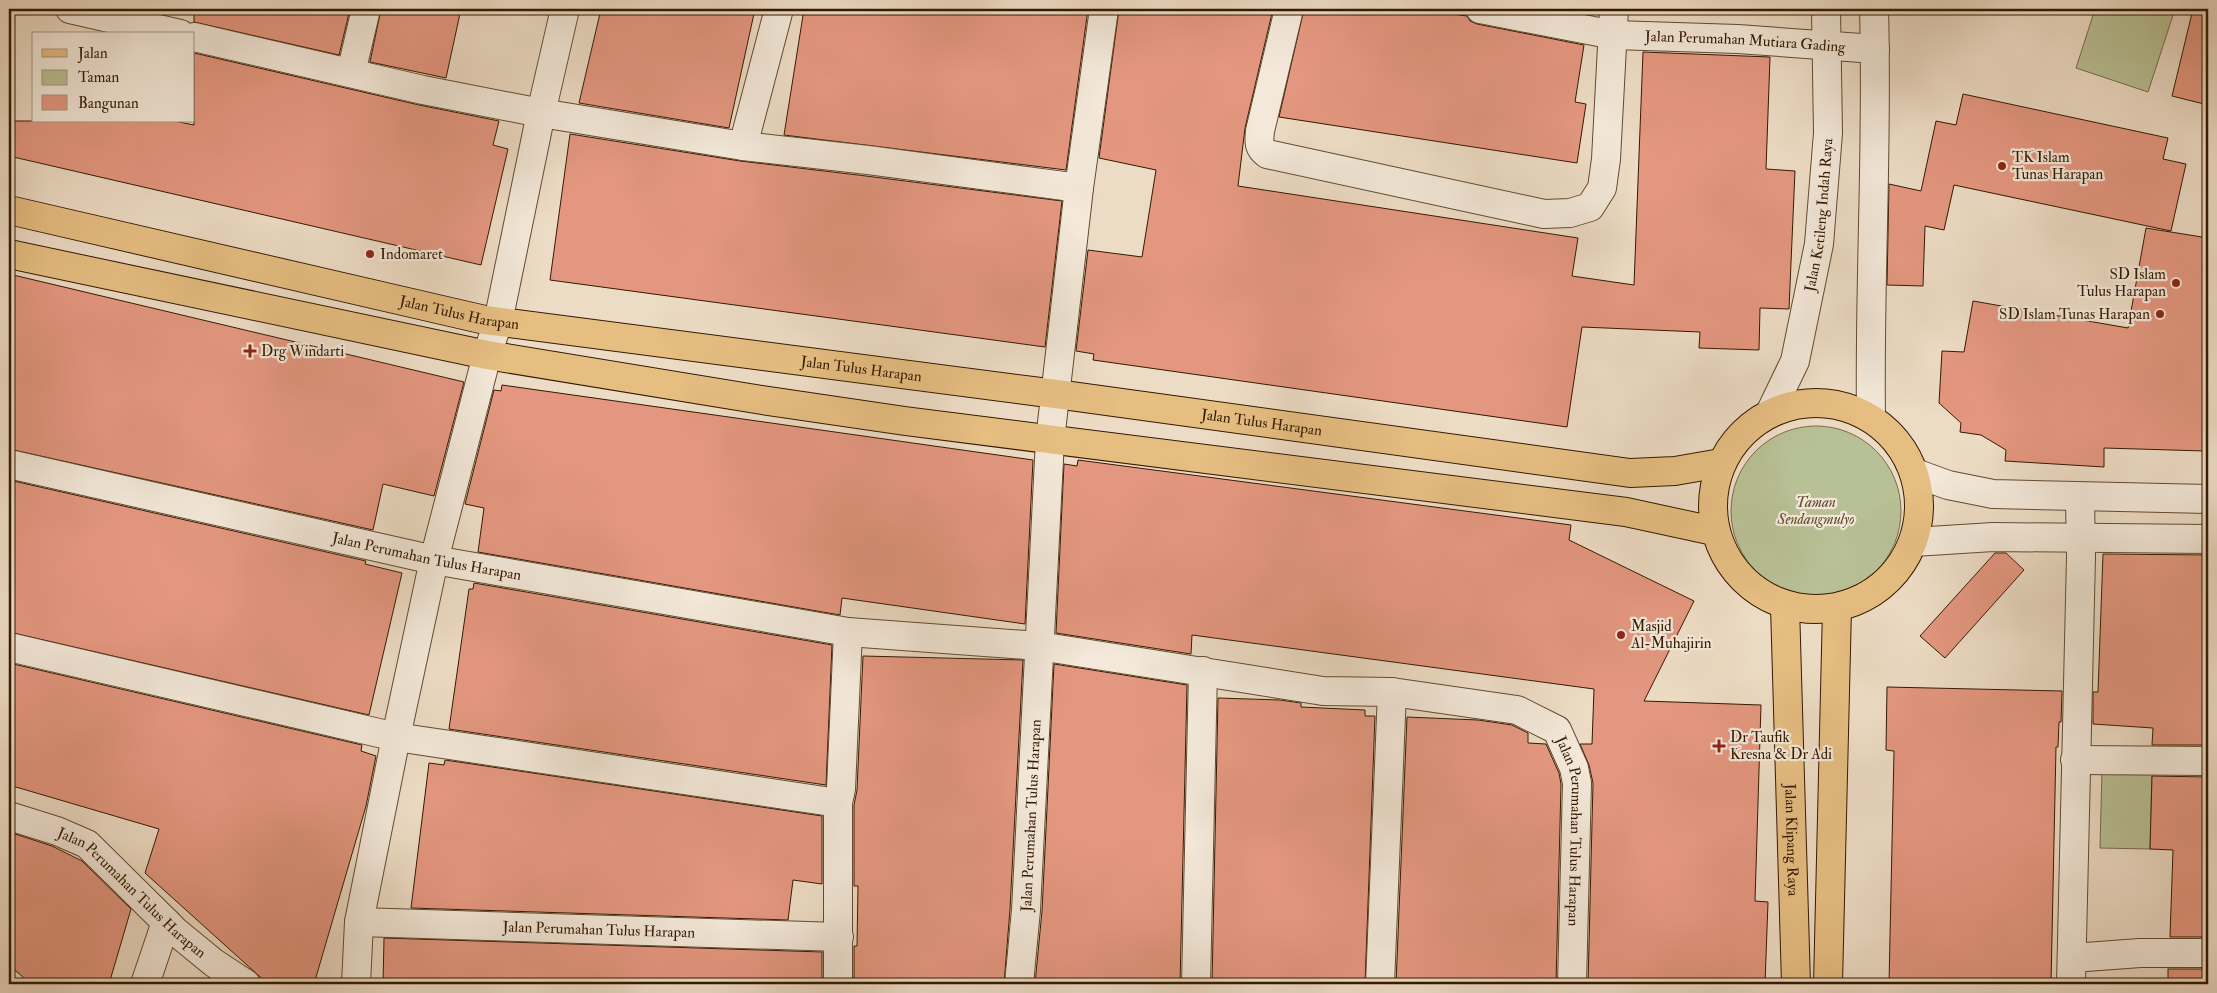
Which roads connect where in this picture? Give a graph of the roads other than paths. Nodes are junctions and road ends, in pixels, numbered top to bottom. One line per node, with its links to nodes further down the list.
1 (70, 9): 11 (street)
2 (366, 9): 15 (street)
3 (565, 9): 16 (street)
4 (779, 9): 17 (street)
5 (1104, 9): 18 (street, Jalan Perumahan Tulus Harapan)
6 (1289, 9): 10 (street)
7 (1480, 9): 10 (street, Jalan Perumahan Mutiara Gading)
8 (1826, 9): 13 (street, Jalan Ketileng Indah Raya)
9 (1874, 9): 14 (street)
10 (1614, 22): 13 (street, Jalan Perumahan Mutiara Gading)
11 (171, 32)
12 (195, 37): 15 (street)
13 (1826, 46): 14 (street, Jalan Perumahan Mutiara Gading); 26 (street, Jalan Ketileng Indah Raya)
14 (1875, 49): 27 (street)
15 (350, 72): 16 (street)
16 (541, 113): 17 (street); 23 (street)
17 (743, 146): 18 (street)
18 (1079, 188): 25 (street, Jalan Perumahan Tulus Harapan)
19 (9, 210): 20 (main road, Jalan Tulus Harapan)
20 (188, 253): 22 (main road); 23 (main road, Jalan Tulus Harapan)
21 (9, 254): 22 (main road)
22 (177, 288): 24 (main road)
23 (498, 322): 24 (street); 25 (main road, Jalan Tulus Harapan)
24 (487, 355): 28 (main road); 40 (street)
25 (1056, 394): 28 (street, Jalan Perumahan Tulus Harapan); 29 (main road, Jalan Tulus Harapan)
26 (1770, 413): 27 (main road); 29 (main road)
27 (1871, 418): 31 (main road)
28 (1050, 440): 35 (main road); 44 (street, Jalan Perumahan Tulus Harapan)
29 (1721, 463): 35 (main road)
30 (9, 464): 40 (street, Jalan Perumahan Tulus Harapan)
31 (1915, 473): 32 (street); 39 (main road)
32 (2080, 497): 33 (street); 36 (street)
33 (2170, 498): 34 (street); 37 (street)
34 (2208, 499)
35 (1714, 532): 41 (main road)
36 (2081, 538): 37 (street); 39 (street); 49 (street)
37 (2170, 539): 38 (street)
38 (2208, 539)
39 (1914, 542): 42 (main road)
40 (434, 560): 43 (street, Jalan Perumahan Tulus Harapan); 48 (street)
41 (1785, 606): 42 (main road); 66 (main road, Jalan Klipang Raya)
42 (1837, 608): 67 (main road)
43 (848, 632): 44 (street, Jalan Perumahan Tulus Harapan); 51 (street)
44 (1039, 646): 46 (street, Jalan Perumahan Tulus Harapan); 62 (street, Jalan Perumahan Tulus Harapan)
45 (9, 647): 48 (street)
46 (1203, 672): 47 (street, Jalan Perumahan Tulus Harapan); 63 (street)
47 (1392, 692): 64 (street); 65 (street, Jalan Perumahan Tulus Harapan)
48 (396, 737): 51 (street); 54 (street)
49 (2075, 760): 50 (street); 57 (street)
50 (2208, 761)
51 (838, 802): 55 (street)
52 (9, 816): 53 (street, Jalan Perumahan Tulus Harapan)
53 (166, 922): 58 (street); 59 (street, Jalan Perumahan Tulus Harapan)
54 (360, 922): 55 (street, Jalan Perumahan Tulus Harapan); 60 (street)
55 (839, 937): 61 (street)
56 (2208, 953): 57 (street)
57 (2072, 971)
58 (145, 984)
59 (246, 984)
60 (356, 984)
61 (838, 984)
62 (1019, 984)
63 (1196, 984)
64 (1380, 984)
65 (1572, 984)
66 (1796, 984)
67 (1828, 984)

